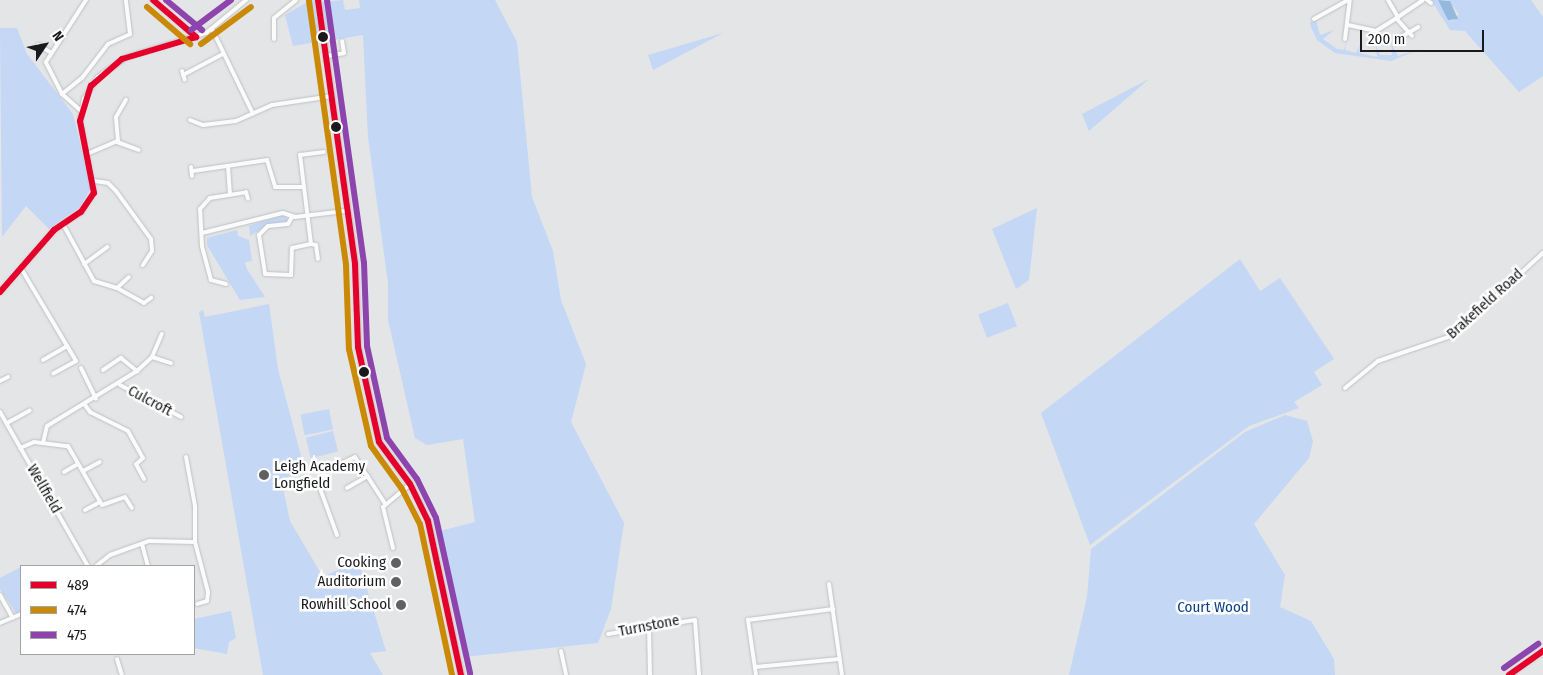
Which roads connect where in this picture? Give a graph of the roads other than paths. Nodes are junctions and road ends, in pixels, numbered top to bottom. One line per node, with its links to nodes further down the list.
1 (86, 0): 22 (street)
2 (126, 0): 26 (street)
3 (153, 0): 16 (street)
4 (246, 0): 14 (street)
5 (296, 0): 18 (street)
6 (318, 0): 24 (main road)
7 (1349, 0): 11 (street); 12 (street)
8 (1388, 0): 10 (street)
9 (1423, 0): 10 (street)
10 (1397, 18): 12 (street); 15 (street)
11 (1314, 19)
12 (1348, 25): 19 (street)
13 (1418, 27): 15 (street)
14 (212, 29): 16 (street); 23 (street)
15 (1410, 34): 17 (street)
16 (196, 37): 29 (street)
17 (1401, 37)
18 (274, 39)
19 (1344, 39)
20 (342, 41): 24 (street)
21 (38, 45): 22 (street)
22 (52, 53): 26 (street)
23 (223, 54): 25 (street); 30 (street)
24 (326, 56): 27 (main road)
25 (183, 75)
26 (62, 94): 29 (street)
27 (332, 96): 30 (street); 44 (main road)
28 (128, 107): 34 (street)
29 (80, 110): 37 (street)
30 (254, 114): 32 (street)
31 (190, 120): 32 (street)
32 (195, 124): 33 (street)
33 (191, 129)
34 (117, 142): 35 (street); 37 (street)
35 (139, 150)
36 (324, 152): 41 (street)
37 (87, 154): 40 (street)
38 (228, 166): 39 (street); 41 (street); 42 (street)
39 (192, 176)
40 (95, 181): 47 (street); 54 (street)
41 (302, 187): 45 (street)
42 (230, 194): 43 (street); 48 (street)
43 (248, 199)
44 (345, 211): 45 (street); 89 (main road)
45 (307, 216): 46 (street); 49 (street)
46 (292, 217): 48 (street); 49 (street)
47 (63, 224): 53 (street); 55 (street)
48 (202, 233): 57 (street)
49 (311, 244): 52 (street)
50 (107, 247): 53 (street)
51 (1543, 254): 73 (street, Brakefield Road)
52 (318, 259)
53 (84, 264): 58 (street)
54 (143, 265)
55 (22, 270): 59 (street); 62 (street)
56 (129, 277): 58 (street)
57 (226, 284)
58 (117, 288): 60 (street)
59 (0, 292)
60 (150, 298)
61 (162, 334): 63 (street)
62 (67, 346): 64 (street); 69 (street)
63 (152, 357): 65 (street); 68 (street)
64 (43, 360)
65 (171, 363)
66 (81, 368): 74 (street)
67 (102, 370): 68 (street)
68 (136, 371): 72 (street)
69 (53, 374)
70 (8, 377): 71 (street)
71 (0, 381)
72 (120, 385): 74 (street); 78 (street, Culcroft)
73 (1344, 388)
74 (96, 399): 75 (street)
75 (86, 405): 80 (street); 88 (street)
76 (30, 410): 79 (street)
77 (0, 412): 79 (street, Wellfield)
78 (181, 417)
79 (7, 423): 81 (street, Wellfield)
80 (43, 443): 81 (street); 84 (street)
81 (20, 448): 99 (street, Wellfield)
82 (186, 457): 96 (street)
83 (100, 462): 86 (street)
84 (78, 464): 85 (street); 86 (street)
85 (64, 472)
86 (83, 472): 91 (street)
87 (368, 476): 90 (street); 92 (street); 95 (street)
88 (144, 479)
89 (410, 484): 92 (street); 117 (main road)
90 (347, 488)
91 (100, 502): 93 (street); 94 (street)
92 (384, 502): 98 (street)
93 (132, 508)
94 (85, 510)
95 (336, 535)
96 (195, 542): 97 (street); 104 (street)
97 (142, 544): 100 (street); 101 (street)
98 (393, 548)
99 (87, 565)
100 (97, 565)
101 (148, 565)
102 (829, 584): 105 (street)
103 (0, 595): 107 (street)
104 (197, 604)
105 (833, 609): 114 (street); 115 (street)
106 (20, 614): 107 (street)
107 (13, 618): 108 (street)
108 (0, 623)
109 (650, 627): 110 (street, Turnstone); 119 (street); 120 (street, Turnstone)
110 (608, 634)
111 (561, 651): 118 (street)
112 (1543, 651): 123 (street)
113 (117, 659): 116 (street)
114 (840, 659): 115 (street); 122 (street)
115 (755, 667): 121 (street)
116 (122, 675)
117 (461, 675)
118 (566, 675)
119 (650, 675)
120 (698, 675)
121 (756, 675)
122 (842, 675)
123 (1509, 675)

